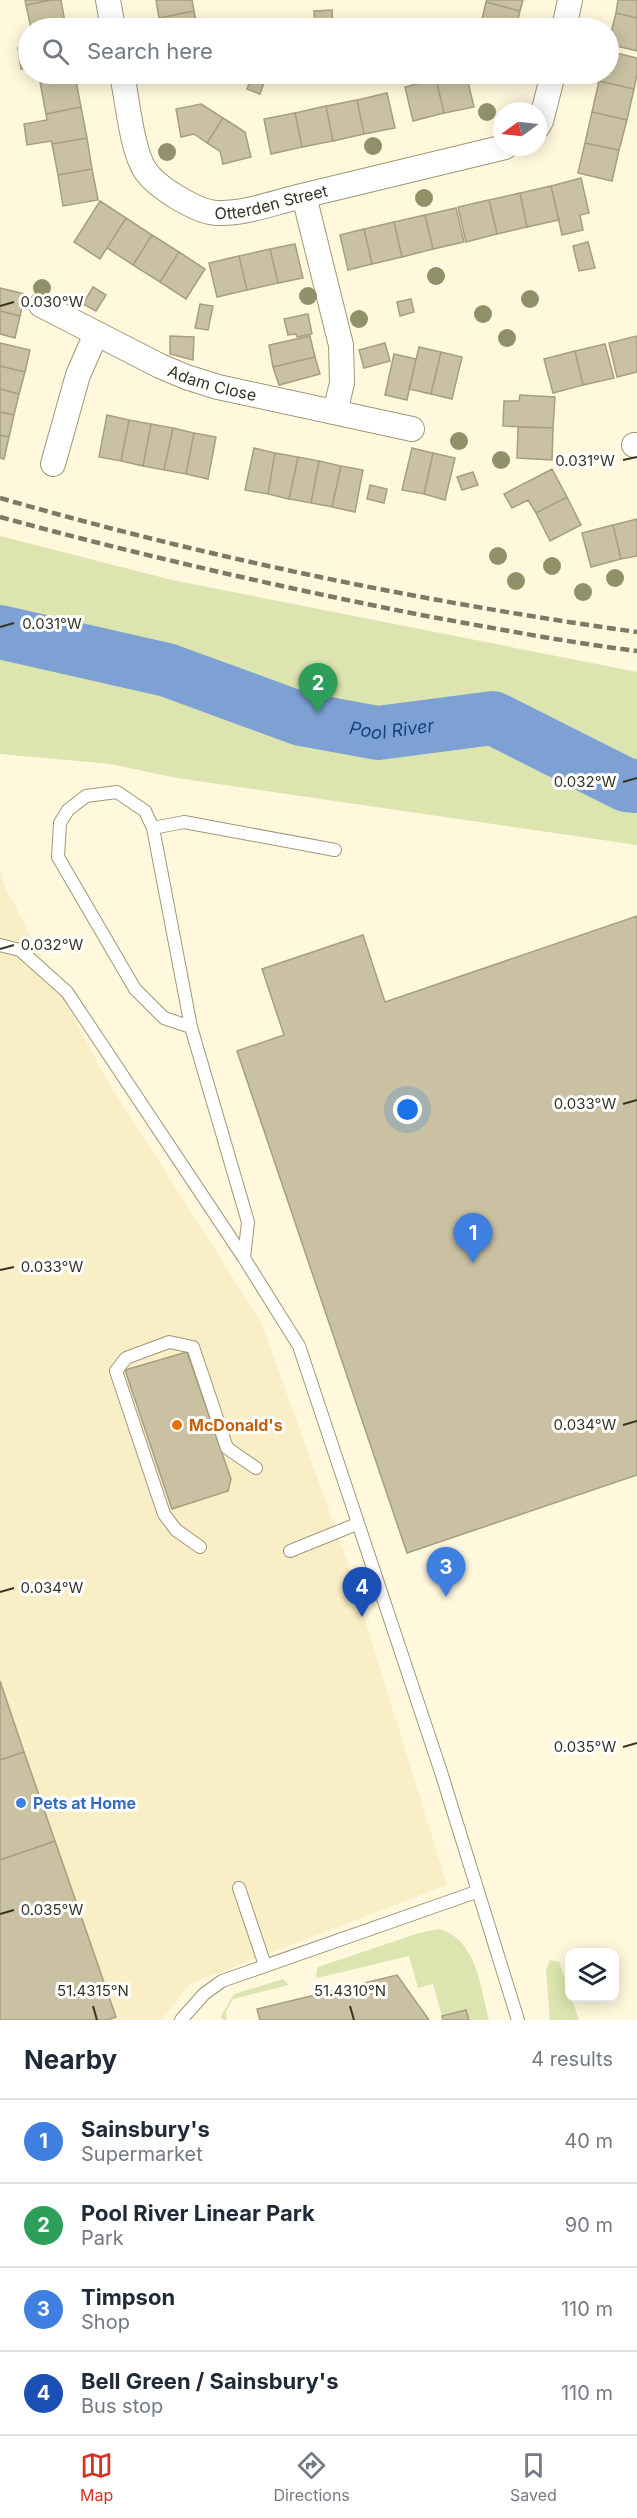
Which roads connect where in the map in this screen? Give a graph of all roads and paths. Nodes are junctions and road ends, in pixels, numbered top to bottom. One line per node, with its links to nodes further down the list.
1 (108, 0): 3 (street)
2 (570, 0): 4 (street)
3 (111, 18)
4 (566, 18)
5 (124, 84): 9 (street, Otterden Street)
6 (551, 84): 7 (street)
7 (546, 102)
8 (493, 150): 9 (street, Otterden Street)
9 (304, 196): 12 (street)
10 (41, 305): 11 (street, Adam Close)
11 (96, 334): 12 (street, Adam Close); 14 (street)
12 (335, 412): 13 (street, Adam Close)
13 (412, 429)
14 (53, 464)
15 (153, 828): 16 (lane); 18 (lane); 18 (lane)
16 (335, 850)
17 (0, 945): 19 (lane)
18 (191, 1027): 19 (lane)
19 (244, 1258): 21 (lane)
20 (256, 1468): 22 (lane)
21 (357, 1524): 23 (lane); 25 (lane)
22 (200, 1547)
23 (290, 1551)
24 (239, 1888): 26 (lane)
25 (476, 1892): 26 (lane); 27 (lane)
26 (265, 1965): 28 (lane)
27 (516, 2017)
28 (181, 2020)

